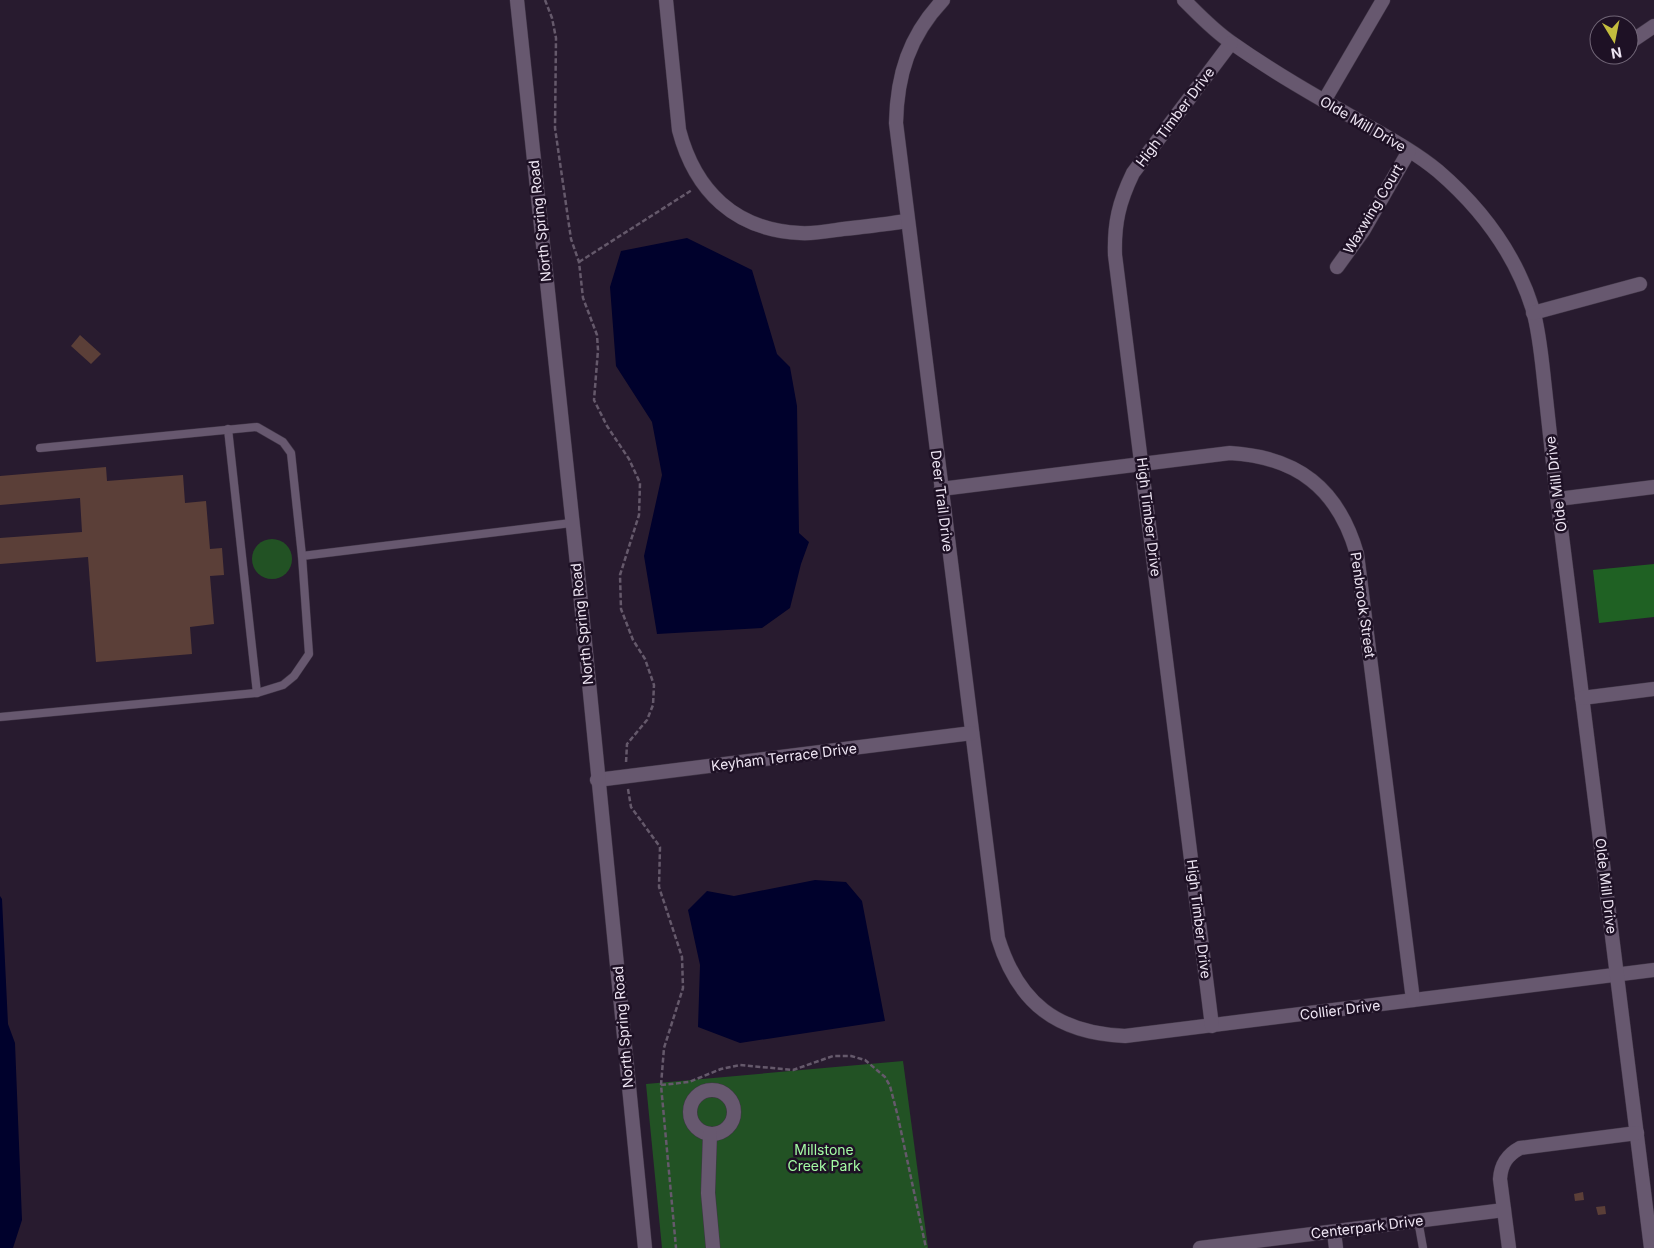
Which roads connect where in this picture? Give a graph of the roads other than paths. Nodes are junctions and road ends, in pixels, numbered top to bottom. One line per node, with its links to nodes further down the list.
1 (517, 0): 21 (street, North Spring Road)
2 (666, 0): 11 (street)
3 (943, 0): 11 (street, Deer Trail Drive)
4 (1184, 0): 8 (street, Olde Mill Drive)
5 (1383, 0): 9 (street)
6 (1654, 26): 7 (street)
7 (1639, 36)
8 (1231, 43): 9 (street, Olde Mill Drive); 17 (street, High Timber Drive)
9 (1324, 101): 10 (street, Olde Mill Drive)
10 (1409, 151): 12 (street, Waxwing Court); 14 (street, Olde Mill Drive)
11 (907, 221): 19 (street, Deer Trail Drive)
12 (1337, 267)
13 (1640, 284): 14 (street)
14 (1533, 313): 20 (street, Olde Mill Drive)
15 (228, 429): 16 (lane); 22 (lane); 24 (lane)
16 (40, 448)
17 (1142, 464): 19 (street, Penbrook Street); 31 (street, Penbrook Street); 33 (street, High Timber Drive)
18 (1654, 487): 20 (street)
19 (941, 489): 27 (street, Deer Trail Drive)
20 (1558, 500): 25 (street, Olde Mill Drive)
21 (571, 523): 22 (lane); 28 (street, North Spring Road)
22 (302, 556): 24 (lane)
23 (1654, 690): 25 (street)
24 (257, 693): 26 (lane)
25 (1582, 698): 30 (street, Olde Mill Drive)
26 (0, 717)
27 (972, 733): 28 (street, Keyham Terrace Drive); 32 (street, Deer Trail Drive)
28 (597, 780): 40 (street, North Spring Road)
29 (1654, 970): 30 (street, Collier Drive)
30 (1618, 975): 31 (street, Collier Drive); 34 (street, Olde Mill Drive)
31 (1413, 1000): 33 (street, Collier Drive)
32 (1034, 1002): 33 (street, Collier Drive)
33 (1212, 1026)
34 (1637, 1133): 36 (street, Olde Mill Drive); 37 (street)
35 (710, 1134): 41 (street)
36 (1650, 1203): 46 (street, Olde Mill Drive)
37 (1504, 1210): 38 (street, Centerpark Drive); 45 (street)
38 (1418, 1220): 39 (street, Centerpark Drive); 44 (lane)
39 (1334, 1232): 42 (street, Centerpark Drive); 43 (street)
40 (646, 1248)
41 (713, 1248)
42 (1200, 1248)
43 (1336, 1248)
44 (1422, 1248)
45 (1509, 1248)
46 (1651, 1248)

